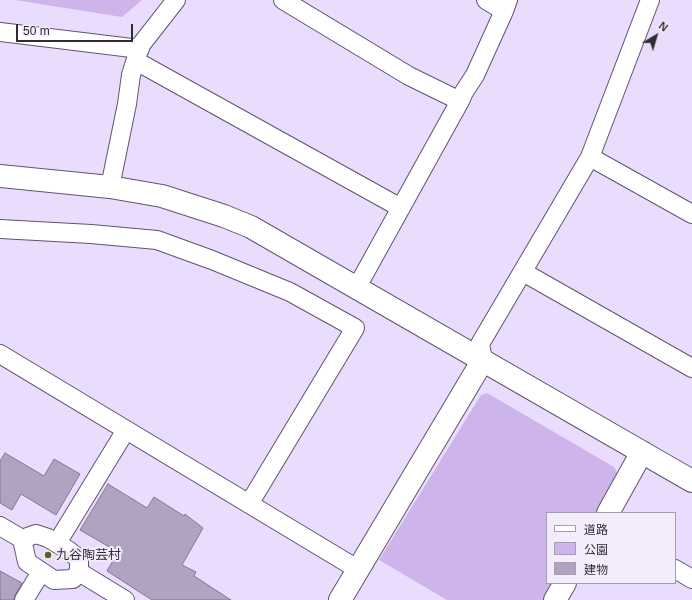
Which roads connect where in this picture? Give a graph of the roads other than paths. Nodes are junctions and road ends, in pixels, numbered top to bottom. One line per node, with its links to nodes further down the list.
1 (176, 0): 7 (street)
2 (283, 0): 8 (street)
3 (486, 0): 5 (street)
4 (650, 0): 9 (street)
5 (506, 6): 8 (street)
6 (0, 32): 7 (street)
7 (138, 55): 11 (street); 12 (street)
8 (460, 101): 12 (street)
9 (590, 157): 13 (street); 15 (street)
10 (0, 176): 11 (street)
11 (110, 187): 16 (street)
12 (400, 208): 16 (street)
13 (690, 208)
14 (0, 229): 23 (street)
15 (523, 272): 18 (street); 19 (street)
16 (356, 287): 18 (street)
17 (0, 354): 20 (street)
18 (483, 360): 21 (street); 28 (street)
19 (692, 368)
20 (126, 430): 23 (street); 27 (street)
21 (642, 452): 22 (street); 24 (street)
22 (692, 481)
23 (249, 504): 28 (street)
24 (609, 512)
25 (0, 526): 26 (street)
26 (22, 539): 27 (street); 30 (street)
27 (57, 544): 31 (street)
28 (359, 570): 36 (street)
29 (676, 570): 32 (street)
30 (41, 572): 31 (street); 34 (street)
31 (79, 572): 35 (street)
32 (692, 579)
33 (564, 584): 37 (street)
34 (24, 600)
35 (125, 600)
36 (340, 600)
37 (555, 600)

